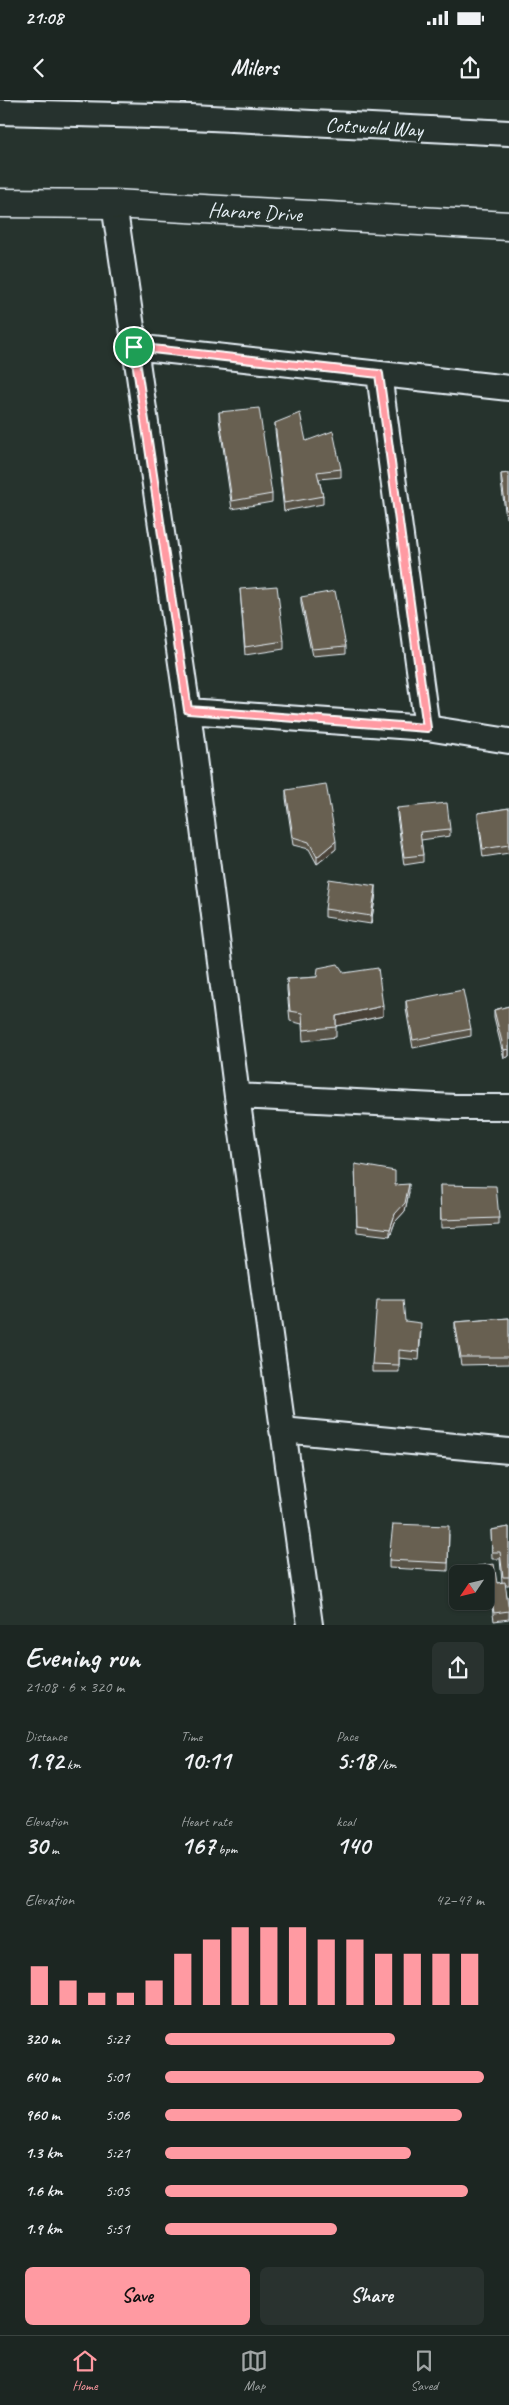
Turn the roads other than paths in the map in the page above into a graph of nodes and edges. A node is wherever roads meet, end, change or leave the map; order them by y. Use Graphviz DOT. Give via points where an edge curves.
graph roads {
  1 [pos="191,109"];
  2 [pos="0,112"];
  3 [pos="509,134"];
  4 [pos="0,204"];
  5 [pos="114,204"];
  6 [pos="509,226"];
  7 [pos="134,347"];
  8 [pos="379,374"];
  9 [pos="509,388"];
  10 [pos="188,710"];
  11 [pos="427,728"];
  12 [pos="509,741"];
  13 [pos="237,1096"];
  14 [pos="509,1108"];
  15 [pos="282,1430"];
  16 [pos="509,1452"];
  17 [pos="310,1625"];
  1 -- 2 [label="street, Cotswold Way"];
  1 -- 3 [label="street, Cotswold Way"];
  4 -- 5 [label="main road, Harare Drive"];
  5 -- 6 [label="main road, Harare Drive"];
  5 -- 7 [label="street"];
  7 -- 8 [label="street"];
  7 -- 10 [label="street"];
  8 -- 9 [label="street"];
  8 -- 11 [label="street"];
  10 -- 11 [label="street"];
  10 -- 13 [label="street"];
  11 -- 12 [label="street"];
  13 -- 14 [label="street"];
  13 -- 15 [label="street"];
  15 -- 16 [label="street"];
  15 -- 17 [label="street"];
}
